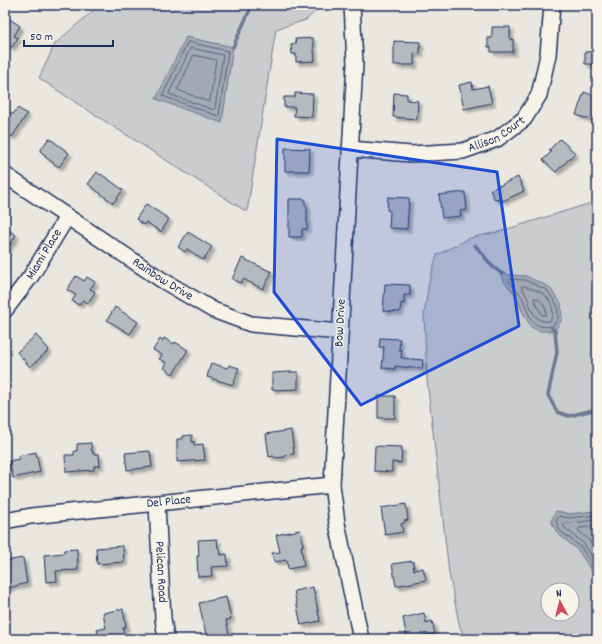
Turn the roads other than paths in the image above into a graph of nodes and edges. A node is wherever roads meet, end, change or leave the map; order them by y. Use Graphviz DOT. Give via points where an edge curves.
graph roads {
  1 [pos="352,5"];
  2 [pos="552,5"];
  3 [pos="350,149"];
  4 [pos="5,175"];
  5 [pos="66,217"];
  6 [pos="5,310"];
  7 [pos="340,332"];
  8 [pos="332,485"];
  9 [pos="157,504"];
  10 [pos="5,521"];
  11 [pos="166,639"];
  12 [pos="361,639"];
  1 -- 3 [label="street, Bow Drive" via="355,63"];
  2 -- 3 [label="street, Allison Court" via="548,55 539,95 524,119 497,139 463,151 411,154"];
  3 -- 7 [label="street, Bow Drive"];
  4 -- 5 [label="street, Rainbow Drive"];
  5 -- 6 [label="street, Miami Place" via="31,276"];
  5 -- 7 [label="street, Rainbow Drive" via="213,310 251,324"];
  7 -- 8 [label="street, Bow Drive"];
  8 -- 9 [label="street, Del Place"];
  8 -- 12 [label="street, Bow Drive" via="337,523"];
  9 -- 10 [label="street, Del Place" via="31,516"];
  9 -- 11 [label="street, Pelican Road"];
}
